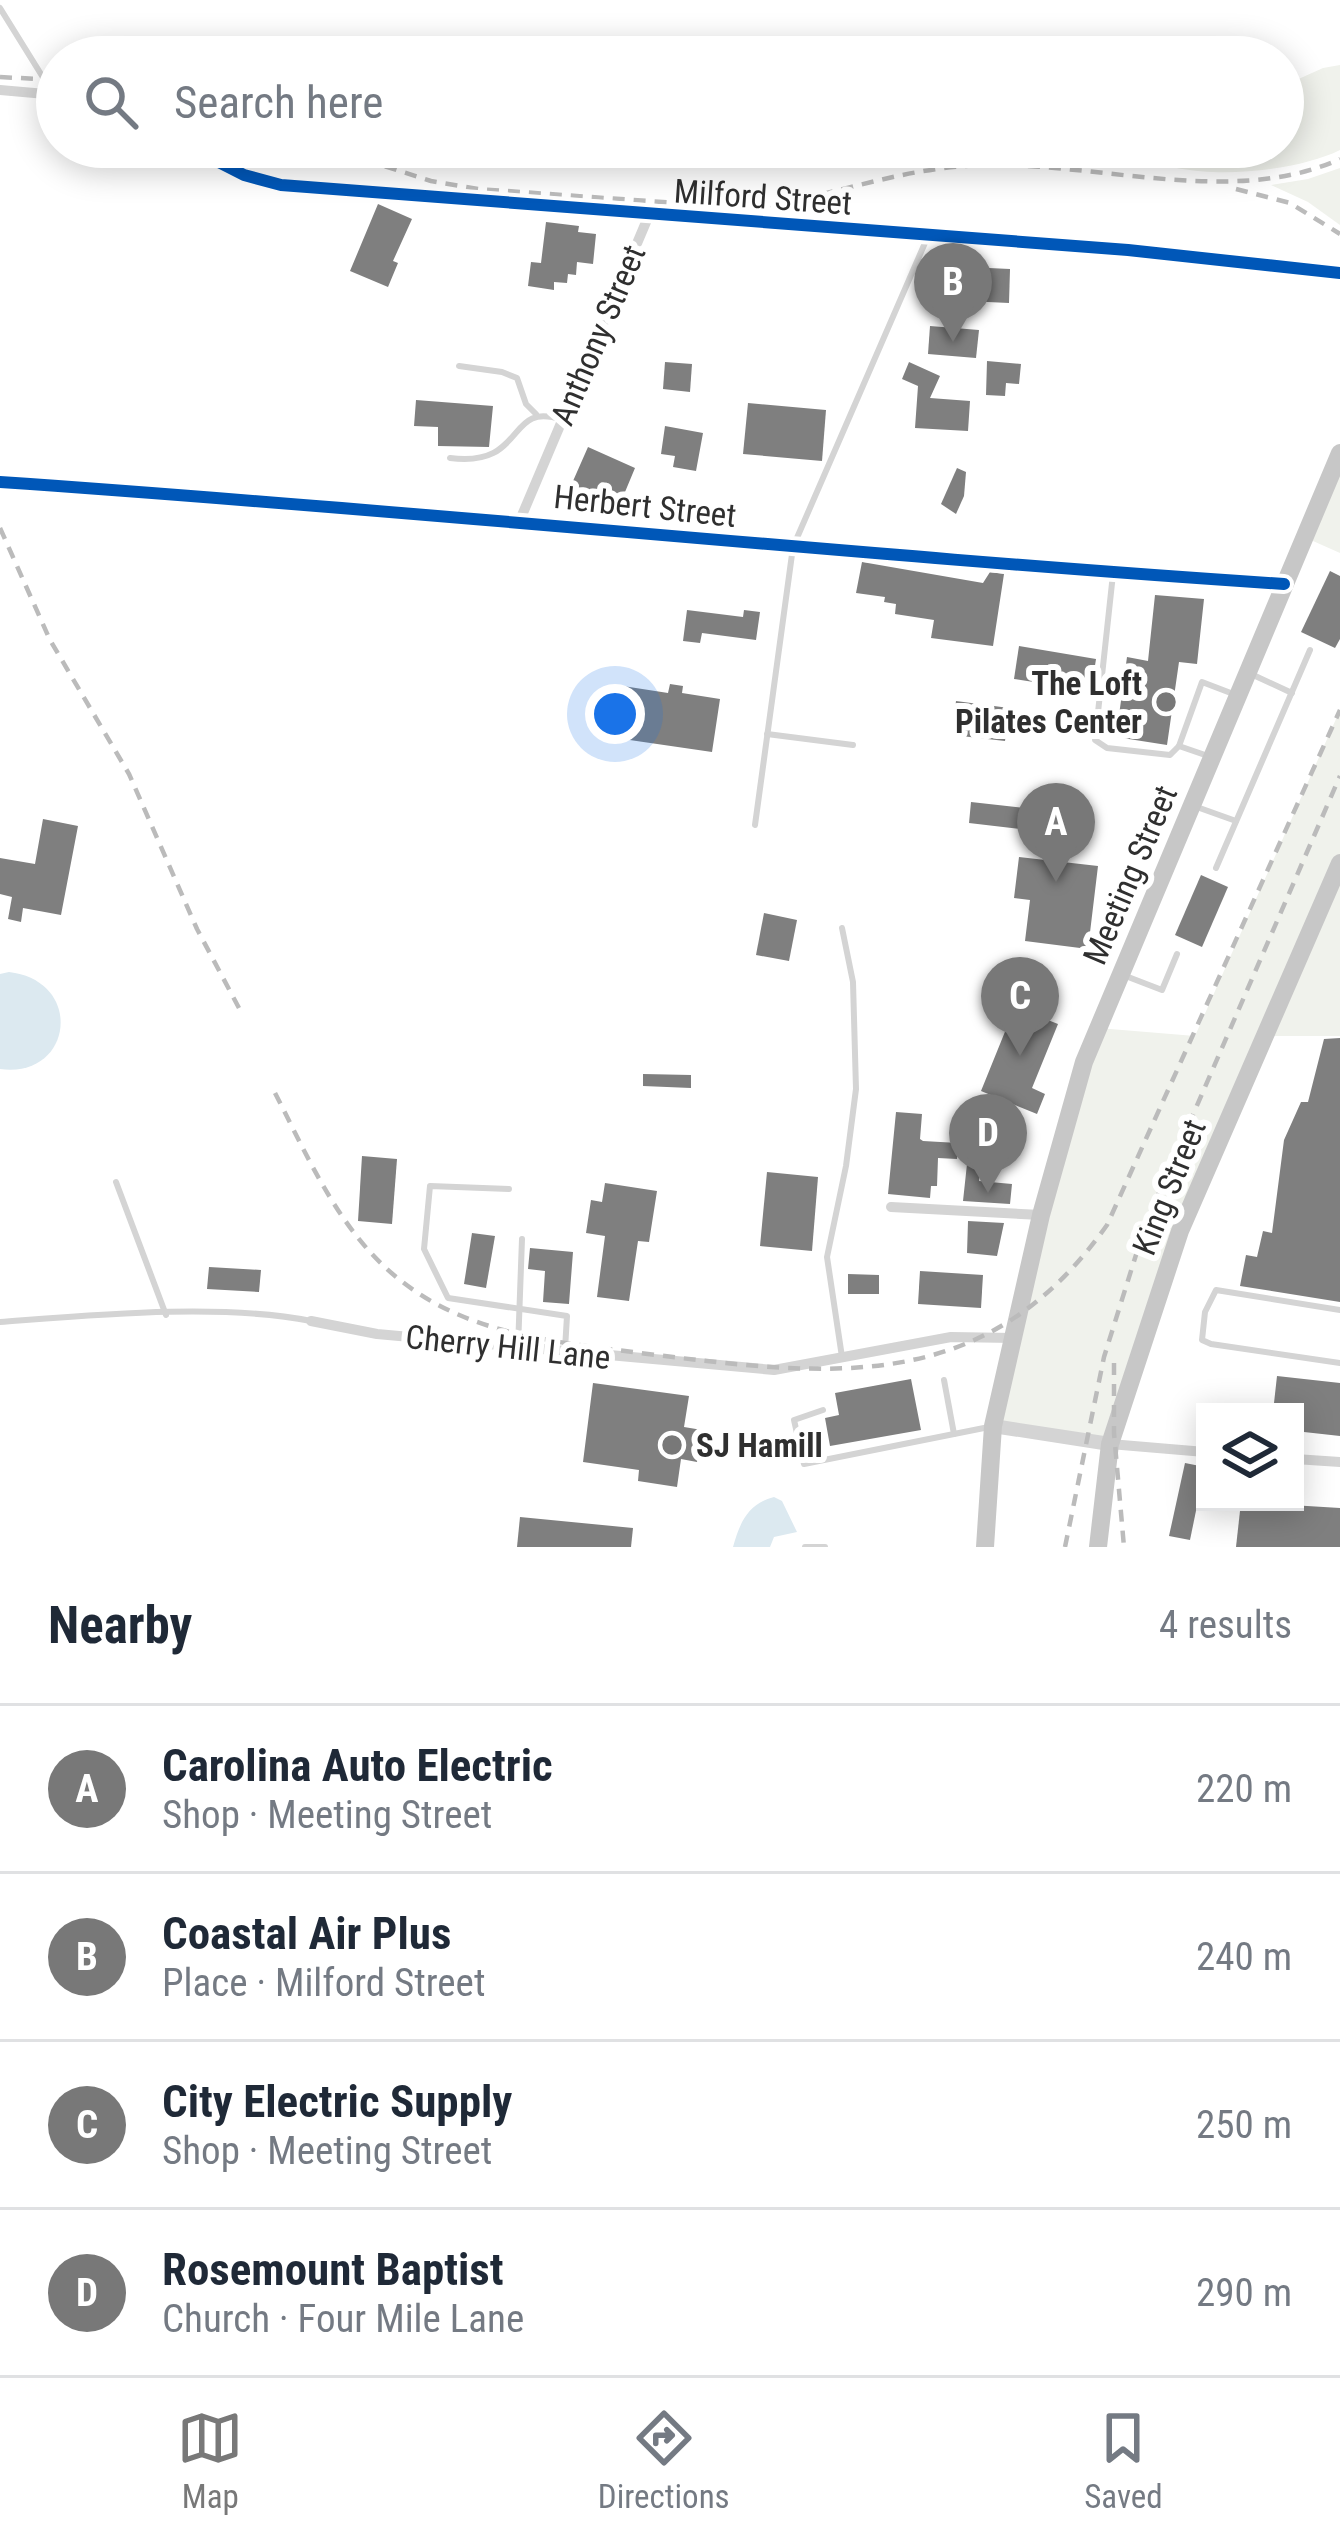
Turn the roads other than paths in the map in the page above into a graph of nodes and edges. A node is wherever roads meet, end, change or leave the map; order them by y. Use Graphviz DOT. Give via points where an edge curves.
graph roads {
  1 [pos="0,8"];
  2 [pos="36,66"];
  3 [pos="0,90"];
  4 [pos="36,93"];
  5 [pos="230,168"];
  6 [pos="649,215"];
  7 [pos="928,236"];
  8 [pos="1340,273"];
  9 [pos="459,366"];
  10 [pos="536,414"];
  11 [pos="562,420"];
  12 [pos="1340,453"];
  13 [pos="450,458"];
  14 [pos="0,482"];
  15 [pos="520,520"];
  16 [pos="793,547"];
  17 [pos="1113,572"];
  18 [pos="1284,584"];
  19 [pos="1310,650"];
  20 [pos="1247,672"];
  21 [pos="1292,693"];
  22 [pos="1238,696"];
  23 [pos="767,734"];
  24 [pos="853,745"];
  25 [pos="1179,746"];
  26 [pos="1212,757"];
  27 [pos="1192,805"];
  28 [pos="1236,821"];
  29 [pos="755,825"];
  30 [pos="1340,863"];
  31 [pos="1216,868"];
  32 [pos="842,928"];
  33 [pos="1177,954"];
  34 [pos="1121,974"];
  35 [pos="116,1182"];
  36 [pos="509,1190"];
  37 [pos="891,1207"];
  38 [pos="1041,1215"];
  39 [pos="523,1239"];
  40 [pos="1340,1310"];
  41 [pos="519,1312"];
  42 [pos="166,1315"];
  43 [pos="311,1321"];
  44 [pos="0,1322"];
  45 [pos="1014,1338"];
  46 [pos="518,1348"];
  47 [pos="564,1352"];
  48 [pos="842,1357"];
  49 [pos="1340,1363"];
  50 [pos="944,1380"];
  51 [pos="823,1410"];
  52 [pos="993,1426"];
  53 [pos="954,1435"];
  54 [pos="1110,1444"];
  55 [pos="1196,1451"];
  56 [pos="1304,1460"];
  57 [pos="1340,1462"];
  58 [pos="806,1547"];
  59 [pos="825,1547"];
  60 [pos="985,1547"];
  61 [pos="1098,1547"];
  1 -- 2 [label="lane"];
  3 -- 4 [label="street"];
  5 -- 6 [label="street, Milford Street" via="281,185"];
  6 -- 7 [label="street, Milford Street"];
  6 -- 11 [label="street, Anthony Street"];
  7 -- 8 [label="street, Milford Street"];
  7 -- 16 [label="lane"];
  9 -- 10 [label="lane" via="517,379"];
  10 -- 11 [label="lane"];
  10 -- 13 [label="lane" via="497,454"];
  11 -- 15 [label="street, Anthony Street"];
  12 -- 18 [label="main road, Meeting Street"];
  14 -- 15 [label="street, Herbert Street"];
  15 -- 16 [label="street, Herbert Street"];
  16 -- 17 [label="street, Herbert Street"];
  16 -- 23 [label="lane"];
  17 -- 18 [label="street, Herbert Street"];
  17 -- 25 [label="lane" via="1095,740 1170,755"];
  18 -- 20 [label="main road, Meeting Street"];
  19 -- 21 [label="lane"];
  20 -- 21 [label="lane"];
  20 -- 22 [label="main road, Meeting Street"];
  21 -- 28 [label="lane"];
  22 -- 25 [label="lane" via="1202,682"];
  22 -- 26 [label="main road, Meeting Street"];
  23 -- 24 [label="lane"];
  23 -- 29 [label="lane"];
  25 -- 26 [label="lane"];
  26 -- 27 [label="main road, Meeting Street"];
  27 -- 28 [label="lane"];
  27 -- 34 [label="main road, Meeting Street"];
  28 -- 31 [label="lane"];
  30 -- 54 [label="main road, King Street" via="1180,1231"];
  32 -- 48 [label="lane" via="853,982 856,1089 827,1257"];
  33 -- 34 [label="lane" via="1162,990"];
  34 -- 38 [label="main road, Meeting Street" via="1084,1062"];
  35 -- 42 [label="lane"];
  36 -- 41 [label="lane" via="430,1186 424,1249 448,1298"];
  37 -- 38 [label="street"];
  38 -- 45 [label="main road, Meeting Street"];
  39 -- 41 [label="lane"];
  40 -- 49 [label="lane" via="1216,1290 1202,1340"];
  41 -- 46 [label="lane"];
  41 -- 47 [label="lane" via="567,1316"];
  42 -- 43 [label="lane, Cherry Hill Lane"];
  42 -- 44 [label="lane, Cherry Hill Lane"];
  43 -- 46 [label="street, Cherry Hill Lane"];
  45 -- 48 [label="street, Cherry Hill Lane" via="951,1337"];
  45 -- 52 [label="main road, Meeting Street"];
  46 -- 47 [label="street, Cherry Hill Lane"];
  47 -- 48 [label="street, Cherry Hill Lane" via="774,1370"];
  50 -- 53 [label="lane"];
  51 -- 53 [label="lane" via="794,1420 804,1464"];
  52 -- 53 [label="lane"];
  52 -- 54 [label="street"];
  52 -- 60 [label="main road, Meeting Street"];
  54 -- 55 [label="street"];
  54 -- 61 [label="main road, King Street"];
  56 -- 57 [label="street"];
  58 -- 59 [label="lane"];
}
